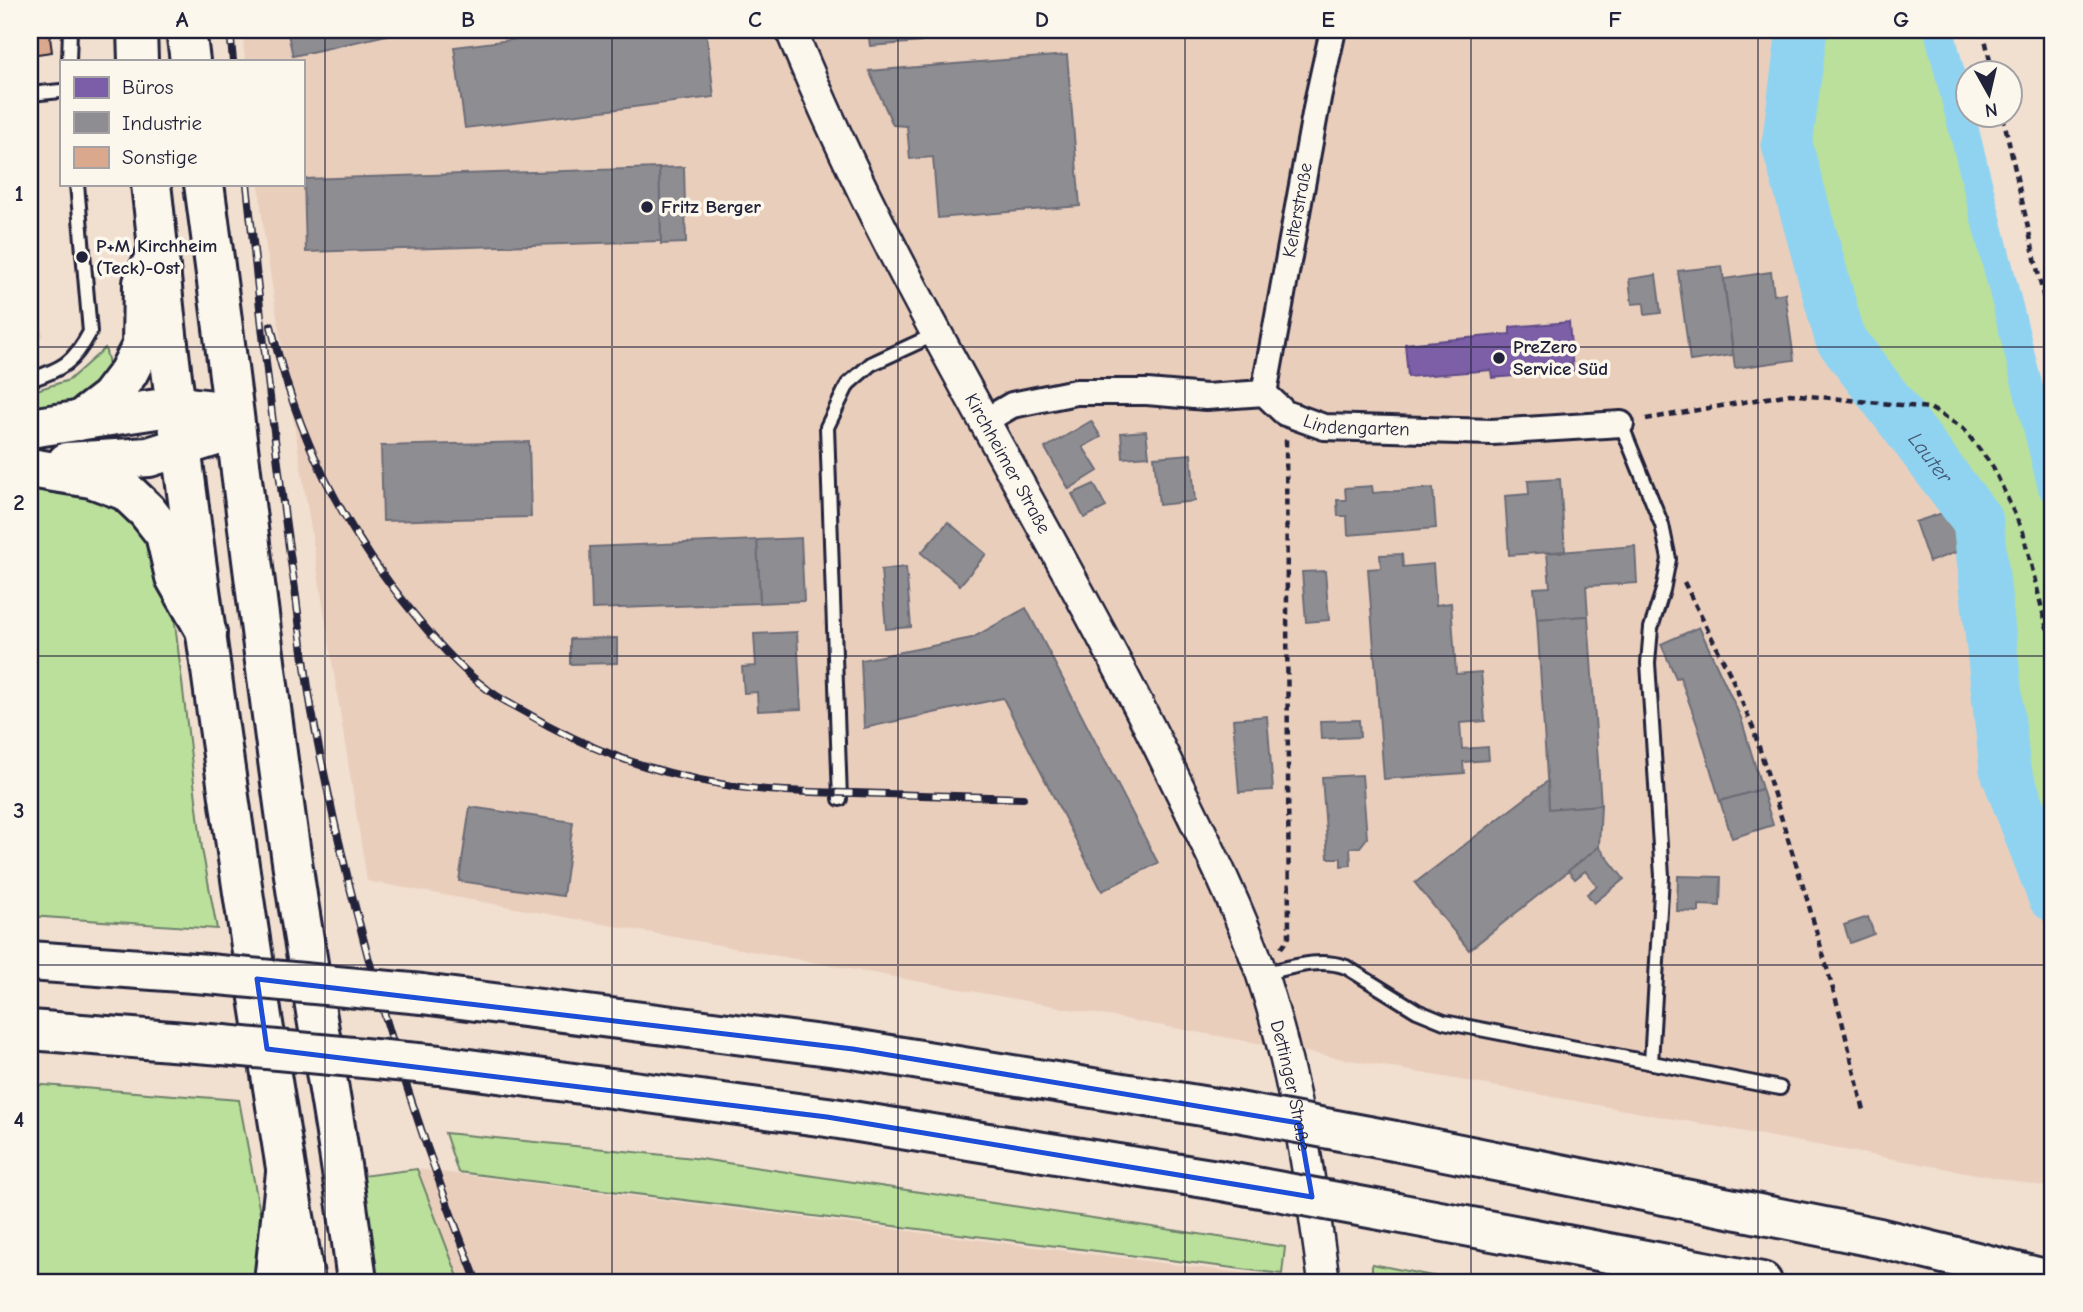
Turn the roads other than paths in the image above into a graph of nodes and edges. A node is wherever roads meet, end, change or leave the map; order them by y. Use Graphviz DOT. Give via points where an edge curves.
graph roads {
  1 [pos="70,30"];
  2 [pos="137,30"];
  3 [pos="186,30"];
  4 [pos="791,30"];
  5 [pos="1333,30"];
  6 [pos="69,60"];
  7 [pos="138,60"];
  8 [pos="190,60"];
  9 [pos="60,92"];
  10 [pos="30,94"];
  11 [pos="78,186"];
  12 [pos="151,186"];
  13 [pos="204,186"];
  14 [pos="159,247"];
  15 [pos="936,334"];
  16 [pos="30,380"];
  17 [pos="1264,393"];
  18 [pos="177,406"];
  19 [pos="79,421"];
  20 [pos="234,421"];
  21 [pos="982,422"];
  22 [pos="1621,424"];
  23 [pos="30,428"];
  24 [pos="183,448"];
  25 [pos="30,466"];
  26 [pos="207,633"];
  27 [pos="841,799"];
  28 [pos="1231,895"];
  29 [pos="30,961"];
  30 [pos="1261,974"];
  31 [pos="30,1030"];
  32 [pos="1651,1063"];
  33 [pos="1780,1088"];
  34 [pos="286,1173"];
  35 [pos="2053,1281"];
  36 [pos="274,1282"];
  37 [pos="304,1282"];
  38 [pos="357,1282"];
  39 [pos="1324,1282"];
  40 [pos="1762,1282"];
  1 -- 6 [label="lane"];
  2 -- 7 [label="main road"];
  3 -- 8 [label="main road"];
  4 -- 15 [label="street, Kirchheimer Straße" via="877,219"];
  5 -- 17 [label="street, Kelterstraße"];
  9 -- 10 [label="lane"];
  11 -- 16 [label="lane" via="90,332 79,353 57,370"];
  12 -- 14 [label="main road"];
  13 -- 20 [label="main road"];
  14 -- 18 [label="main road"];
  14 -- 19 [label="main road" via="143,283 142,346 109,398"];
  15 -- 21 [label="street, Kirchheimer Straße"];
  15 -- 27 [label="lane" via="871,364 848,384 827,427"];
  17 -- 21 [label="street" via="1206,397 1076,392 1012,405"];
  17 -- 22 [label="street, Lindengarten" via="1285,413 1324,427 1492,432"];
  18 -- 19 [label="main road"];
  18 -- 20 [label="main road"];
  18 -- 24 [label="main road"];
  19 -- 23 [label="main road"];
  20 -- 24 [label="main road"];
  20 -- 38 [label="main road" via="298,902 345,1180"];
  21 -- 28 [label="street, Kirchheimer Straße" via="1083,599"];
  22 -- 32 [label="lane" via="1662,525 1669,559 1651,628 1648,663 1662,876"];
  24 -- 25 [label="main road" via="149,457"];
  24 -- 26 [label="main road"];
  25 -- 26 [label="main road" via="91,478 126,491 165,534 175,577"];
  26 -- 34 [label="main road"];
  28 -- 30 [label="street, Dettinger Straße"];
  29 -- 35 [label="main road, bridge" via="422,994 853,1049 1395,1142 1879,1238"];
  30 -- 32 [label="lane" via="1334,962 1444,1022"];
  30 -- 39 [label="street, Dettinger Straße" via="1288,1069"];
  31 -- 40 [label="main road, bridge" via="439,1065 827,1117 1217,1180"];
  32 -- 33 [label="lane"];
  34 -- 36 [label="main road"];
  34 -- 37 [label="main road"];
}
